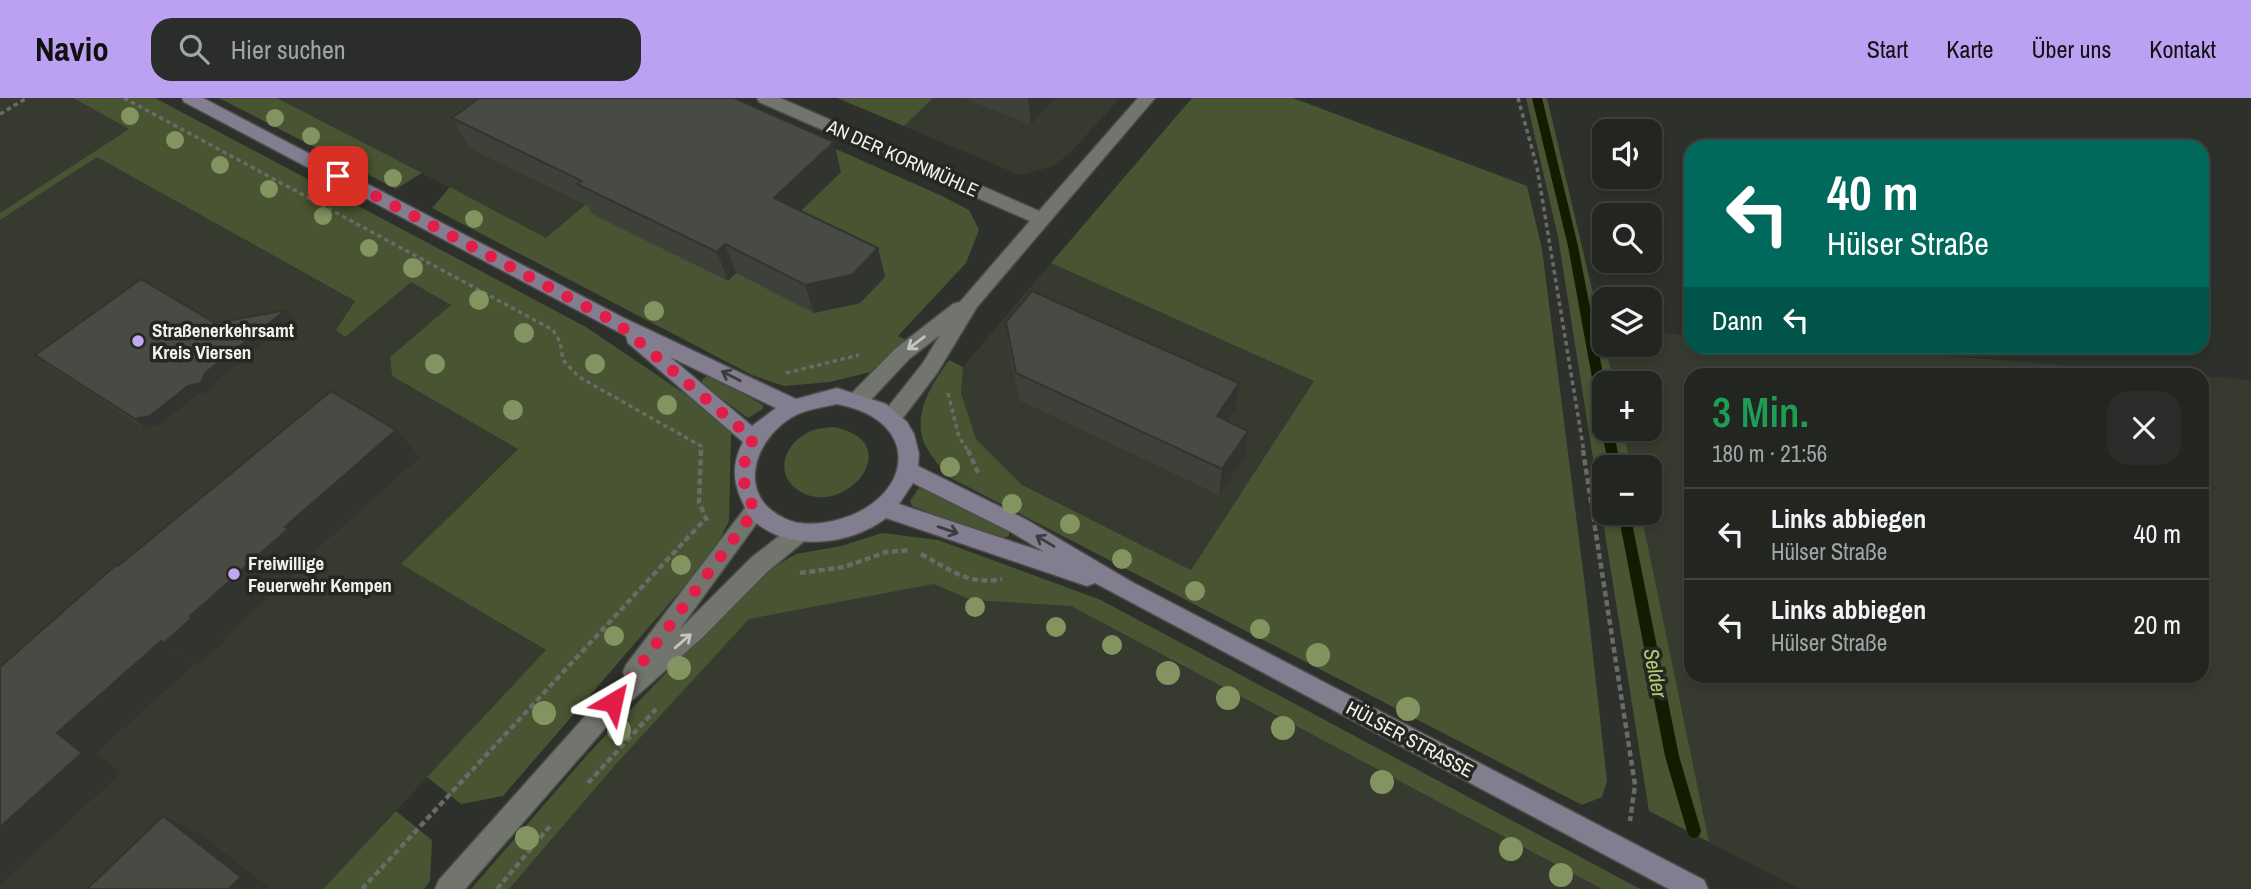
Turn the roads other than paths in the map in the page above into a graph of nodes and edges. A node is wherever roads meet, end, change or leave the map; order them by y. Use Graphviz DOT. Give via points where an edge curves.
graph roads {
  1 [pos="190,98"];
  2 [pos="765,98"];
  3 [pos="1147,98"];
  4 [pos="1041,219"];
  5 [pos="970,302"];
  6 [pos="617,323"];
  7 [pos="859,399"];
  8 [pos="792,406"];
  9 [pos="892,417"];
  10 [pos="753,439"];
  11 [pos="907,470"];
  12 [pos="883,508"];
  13 [pos="755,510"];
  14 [pos="800,532"];
  15 [pos="1124,589"];
  16 [pos="613,702"];
  17 [pos="448,889"];
  18 [pos="1695,889"];
  1 -- 6 [label="main road"];
  2 -- 4 [label="street, AN DER KORNMÜHLE"];
  3 -- 4 [label="street"];
  4 -- 5 [label="street"];
  5 -- 7 [label="street, one-way" via="902,354"];
  5 -- 9 [label="street" via="930,368"];
  8 -- 6 [label="main road, one-way"];
  6 -- 10 [label="main road"];
  7 -- 8 [label="main road" via="837,396"];
  7 -- 9 [label="main road"];
  8 -- 10 [label="main road" via="770,420"];
  9 -- 11 [label="main road" via="904,433 909,451"];
  10 -- 13 [label="main road" via="741,476"];
  11 -- 12 [label="main road" via="899,490"];
  15 -- 11 [label="main road, HÜLSER STRASSE, one-way" via="1019,526"];
  12 -- 14 [label="main road" via="844,529"];
  12 -- 15 [label="main road, HÜLSER STRASSE, one-way"];
  13 -- 14 [label="main road" via="774,525"];
  13 -- 16 [label="street"];
  16 -- 14 [label="street, one-way"];
  15 -- 18 [label="main road, HÜLSER STRASSE"];
  16 -- 17 [label="street"];
}
